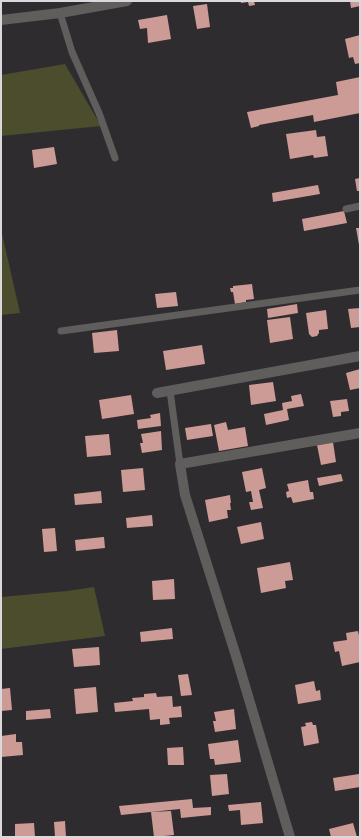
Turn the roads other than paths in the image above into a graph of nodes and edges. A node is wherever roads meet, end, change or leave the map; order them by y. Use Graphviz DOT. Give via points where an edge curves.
graph roads {
  1 [pos="127,1"];
  2 [pos="60,13"];
  3 [pos="1,20"];
  4 [pos="115,158"];
  5 [pos="360,206"];
  6 [pos="346,209"];
  7 [pos="360,290"];
  8 [pos="61,331"];
  9 [pos="360,356"];
  10 [pos="170,391"];
  11 [pos="157,393"];
  12 [pos="360,433"];
  13 [pos="180,464"];
  14 [pos="290,837"];
  1 -- 2 [label="street"];
  2 -- 3 [label="street"];
  2 -- 4 [label="lane" via="72,52 99,113"];
  5 -- 6 [label="lane"];
  7 -- 8 [label="lane"];
  9 -- 10 [label="street"];
  10 -- 11 [label="street"];
  10 -- 13 [label="lane"];
  12 -- 13 [label="street"];
  13 -- 14 [label="street" via="185,495"];
}
